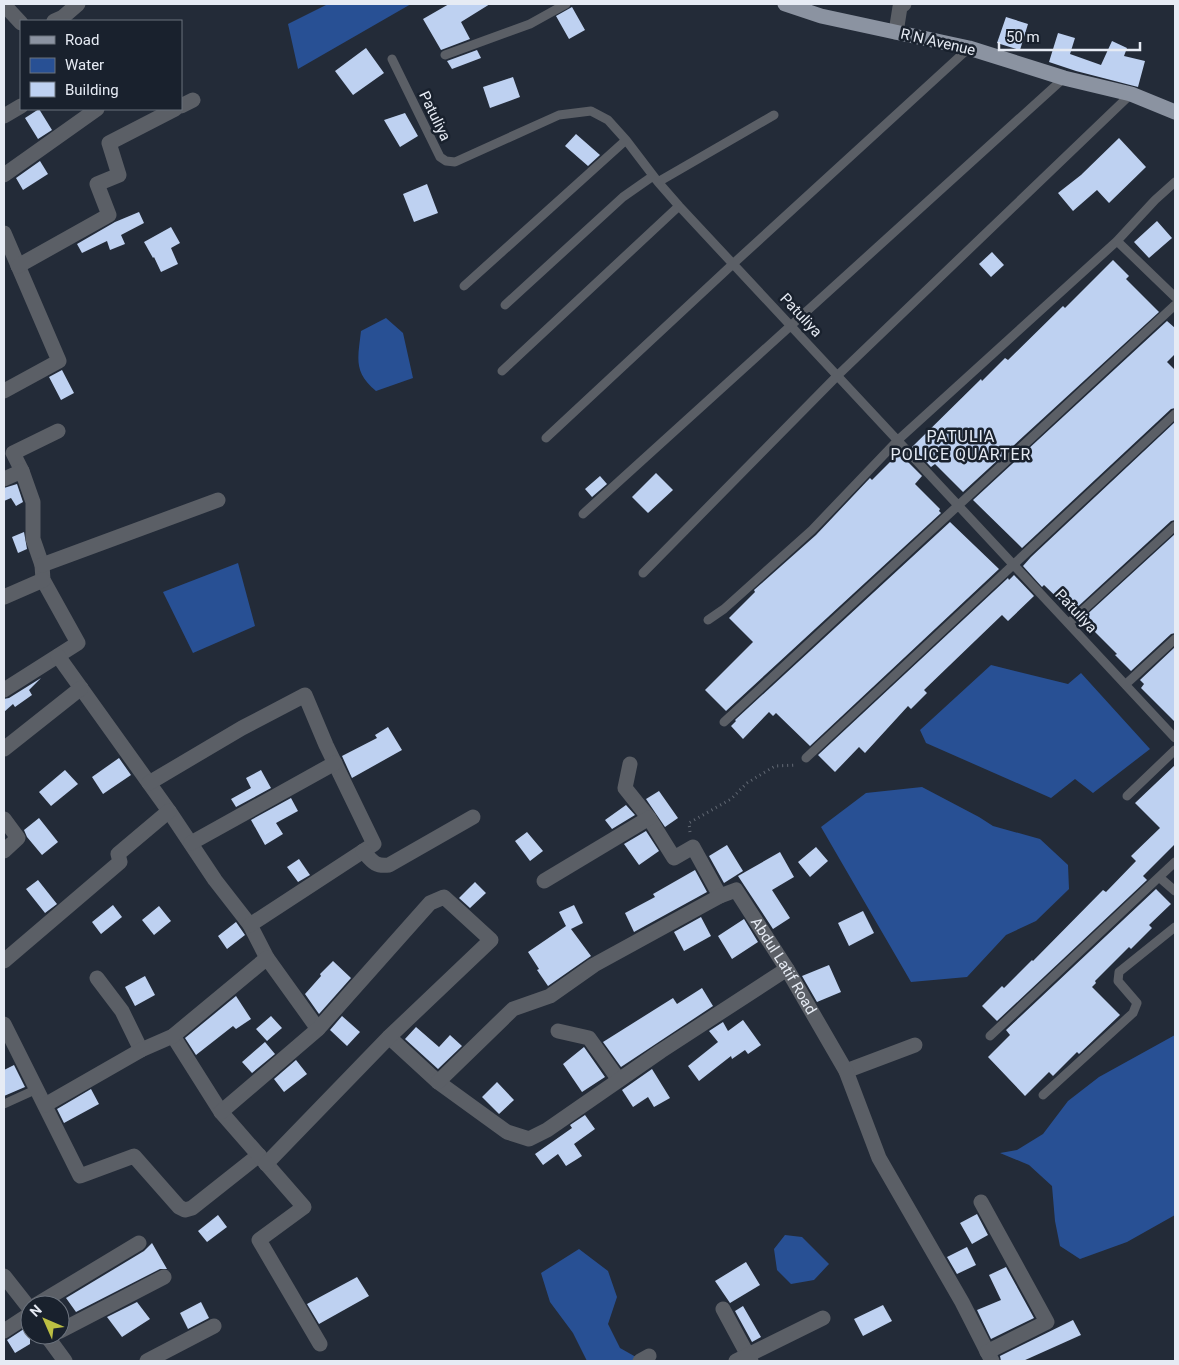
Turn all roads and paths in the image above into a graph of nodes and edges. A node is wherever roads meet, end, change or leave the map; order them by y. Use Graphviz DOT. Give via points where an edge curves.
graph roads {
  1 [pos="5,4"];
  2 [pos="78,4"];
  3 [pos="566,4"];
  4 [pos="785,4"];
  5 [pos="904,4"];
  6 [pos="56,20"];
  7 [pos="20,22"];
  8 [pos="896,32"];
  9 [pos="969,48"];
  10 [pos="445,55"];
  11 [pos="392,59"];
  12 [pos="1064,78"];
  13 [pos="1131,94"];
  14 [pos="20,107"];
  15 [pos="96,110"];
  16 [pos="173,110"];
  17 [pos="1175,112"];
  18 [pos="774,115"];
  19 [pos="4,116"];
  20 [pos="626,140"];
  21 [pos="4,175"];
  22 [pos="655,179"];
  23 [pos="1175,182"];
  24 [pos="679,206"];
  25 [pos="4,233"];
  26 [pos="1117,241"];
  27 [pos="734,263"];
  28 [pos="18,266"];
  29 [pos="464,286"];
  30 [pos="1175,297"];
  31 [pos="506,305"];
  32 [pos="1175,305"];
  33 [pos="791,325"];
  34 [pos="502,371"];
  35 [pos="838,376"];
  36 [pos="4,391"];
  37 [pos="1175,414"];
  38 [pos="58,431"];
  39 [pos="546,438"];
  40 [pos="898,440"];
  41 [pos="22,471"];
  42 [pos="4,479"];
  43 [pos="218,500"];
  44 [pos="959,506"];
  45 [pos="583,514"];
  46 [pos="1175,526"];
  47 [pos="1014,565"];
  48 [pos="42,572"];
  49 [pos="644,573"];
  50 [pos="4,597"];
  51 [pos="708,620"];
  52 [pos="1069,623"];
  53 [pos="1175,639"];
  54 [pos="58,656"];
  55 [pos="1126,684"];
  56 [pos="81,688"];
  57 [pos="4,690"];
  58 [pos="724,722"];
  59 [pos="1175,738"];
  60 [pos="4,749"];
  61 [pos="1175,750"];
  62 [pos="806,758"];
  63 [pos="335,763"];
  64 [pos="630,764"];
  65 [pos="149,783"];
  66 [pos="1127,796"];
  67 [pos="170,812"];
  68 [pos="473,817"];
  69 [pos="649,818"];
  70 [pos="4,819"];
  71 [pos="191,843"];
  72 [pos="693,847"];
  73 [pos="4,851"];
  74 [pos="363,851"];
  75 [pos="1175,862"];
  76 [pos="1159,877"];
  77 [pos="544,881"];
  78 [pos="1175,891"];
  79 [pos="720,896"];
  80 [pos="250,925"];
  81 [pos="1175,927"];
  82 [pos="268,958"];
  83 [pos="4,961"];
  84 [pos="787,969"];
  85 [pos="97,978"];
  86 [pos="4,1024"];
  87 [pos="318,1029"];
  88 [pos="558,1031"];
  89 [pos="173,1036"];
  90 [pos="990,1036"];
  91 [pos="389,1038"];
  92 [pos="915,1045"];
  93 [pos="141,1050"];
  94 [pos="846,1071"];
  95 [pos="619,1080"];
  96 [pos="438,1082"];
  97 [pos="38,1088"];
  98 [pos="1043,1095"];
  99 [pos="4,1104"];
  100 [pos="45,1105"];
  101 [pos="221,1112"];
  102 [pos="263,1159"];
  103 [pos="981,1202"];
  104 [pos="139,1243"];
  105 [pos="4,1276"];
  106 [pos="164,1277"];
  107 [pos="53,1295"];
  108 [pos="20,1296"];
  109 [pos="723,1309"];
  110 [pos="824,1318"];
  111 [pos="20,1321"];
  112 [pos="70,1326"];
  113 [pos="214,1326"];
  114 [pos="4,1331"];
  115 [pos="320,1344"];
  116 [pos="57,1345"];
  117 [pos="989,1356"];
  118 [pos="745,1359"];
  119 [pos="65,1361"];
  120 [pos="147,1361"];
  1 -- 7 [label="street"];
  2 -- 6 [label="street"];
  3 -- 10 [label="lane" via="530,24"];
  4 -- 8 [label="main road, R N Avenue" via="821,16"];
  5 -- 8 [label="street" via="900,7"];
  8 -- 9 [label="main road, R N Avenue"];
  9 -- 12 [label="main road, R N Avenue"];
  9 -- 27 [label="lane"];
  11 -- 20 [label="lane, Patuliya" via="440,157 446,162 455,162 559,115 591,111 608,120"];
  12 -- 13 [label="main road, R N Avenue"];
  12 -- 33 [label="lane"];
  13 -- 17 [label="main road, R N Avenue"];
  13 -- 35 [label="lane"];
  14 -- 19 [label="street"];
  15 -- 21 [label="street"];
  16 -- 28 [label="street" via="109,144 119,175 98,184 109,215"];
  18 -- 22 [label="lane"];
  20 -- 22 [label="lane, Patuliya"];
  20 -- 29 [label="lane"];
  22 -- 24 [label="lane, Patuliya"];
  22 -- 31 [label="lane" via="623,197"];
  23 -- 26 [label="lane"];
  24 -- 27 [label="lane, Patuliya"];
  24 -- 34 [label="lane"];
  25 -- 28 [label="street"];
  26 -- 30 [label="lane"];
  26 -- 40 [label="lane"];
  27 -- 33 [label="lane, Patuliya"];
  27 -- 39 [label="lane"];
  28 -- 36 [label="street" via="59,361"];
  32 -- 44 [label="lane"];
  33 -- 35 [label="lane, Patuliya"];
  33 -- 45 [label="lane"];
  35 -- 40 [label="lane, Patuliya"];
  35 -- 49 [label="lane"];
  37 -- 47 [label="lane"];
  38 -- 41 [label="street" via="13,453"];
  40 -- 44 [label="lane, Patuliya"];
  40 -- 51 [label="lane" via="812,530"];
  41 -- 42 [label="street"];
  41 -- 48 [label="street" via="34,502 33,538"];
  43 -- 48 [label="street"];
  44 -- 47 [label="lane, Patuliya"];
  44 -- 58 [label="lane"];
  46 -- 52 [label="lane"];
  47 -- 52 [label="lane, Patuliya"];
  47 -- 62 [label="lane"];
  48 -- 50 [label="street"];
  48 -- 54 [label="street" via="78,643"];
  52 -- 55 [label="lane, Patuliya"];
  53 -- 55 [label="lane"];
  54 -- 56 [label="street"];
  54 -- 57 [label="street"];
  55 -- 59 [label="lane, Patuliya"];
  56 -- 60 [label="street"];
  56 -- 65 [label="street"];
  61 -- 66 [label="lane"];
  62 -- 72 [label="path" via="796,765 775,766 747,783 731,800 689,823"];
  63 -- 65 [label="street" via="305,694"];
  63 -- 71 [label="street"];
  63 -- 74 [label="street" via="374,844"];
  64 -- 69 [label="street" via="625,788"];
  65 -- 67 [label="street"];
  67 -- 71 [label="street"];
  67 -- 83 [label="street" via="118,854 120,862"];
  68 -- 74 [label="street" via="389,865 380,866"];
  69 -- 72 [label="street" via="674,858"];
  69 -- 77 [label="street"];
  70 -- 73 [label="street" via="18,838"];
  71 -- 80 [label="street"];
  72 -- 79 [label="street"];
  74 -- 80 [label="street"];
  75 -- 76 [label="lane"];
  76 -- 78 [label="lane"];
  76 -- 90 [label="lane"];
  79 -- 84 [label="street, Abdul Latif Road" via="736,890"];
  79 -- 96 [label="street" via="594,965 550,996 513,1009"];
  80 -- 82 [label="street"];
  81 -- 98 [label="lane" via="1119,972 1118,981 1137,1002 1133,1013"];
  82 -- 87 [label="street"];
  82 -- 89 [label="street"];
  84 -- 94 [label="street, Abdul Latif Road"];
  84 -- 95 [label="street"];
  85 -- 93 [label="street" via="122,1011"];
  86 -- 97 [label="street"];
  87 -- 91 [label="street" via="430,902 444,897 491,940"];
  87 -- 101 [label="street"];
  88 -- 95 [label="street" via="589,1038"];
  89 -- 93 [label="street"];
  89 -- 101 [label="street"];
  91 -- 96 [label="street"];
  91 -- 102 [label="street"];
  92 -- 94 [label="street"];
  93 -- 100 [label="street"];
  94 -- 117 [label="street, Abdul Latif Road" via="879,1158 962,1302"];
  95 -- 96 [label="street" via="547,1130 528,1139 507,1132"];
  97 -- 99 [label="lane"];
  97 -- 100 [label="street"];
  100 -- 102 [label="street" via="80,1176 134,1156 179,1207 186,1210"];
  101 -- 102 [label="street"];
  102 -- 115 [label="street" via="304,1207 259,1240"];
  103 -- 117 [label="street" via="1047,1322"];
  104 -- 107 [label="street"];
  105 -- 108 [label="street"];
  106 -- 112 [label="street"];
  109 -- 118 [label="street"];
  110 -- 118 [label="street"];
  111 -- 114 [label="street"];
  113 -- 120 [label="street"];
  116 -- 119 [label="street"];
}
